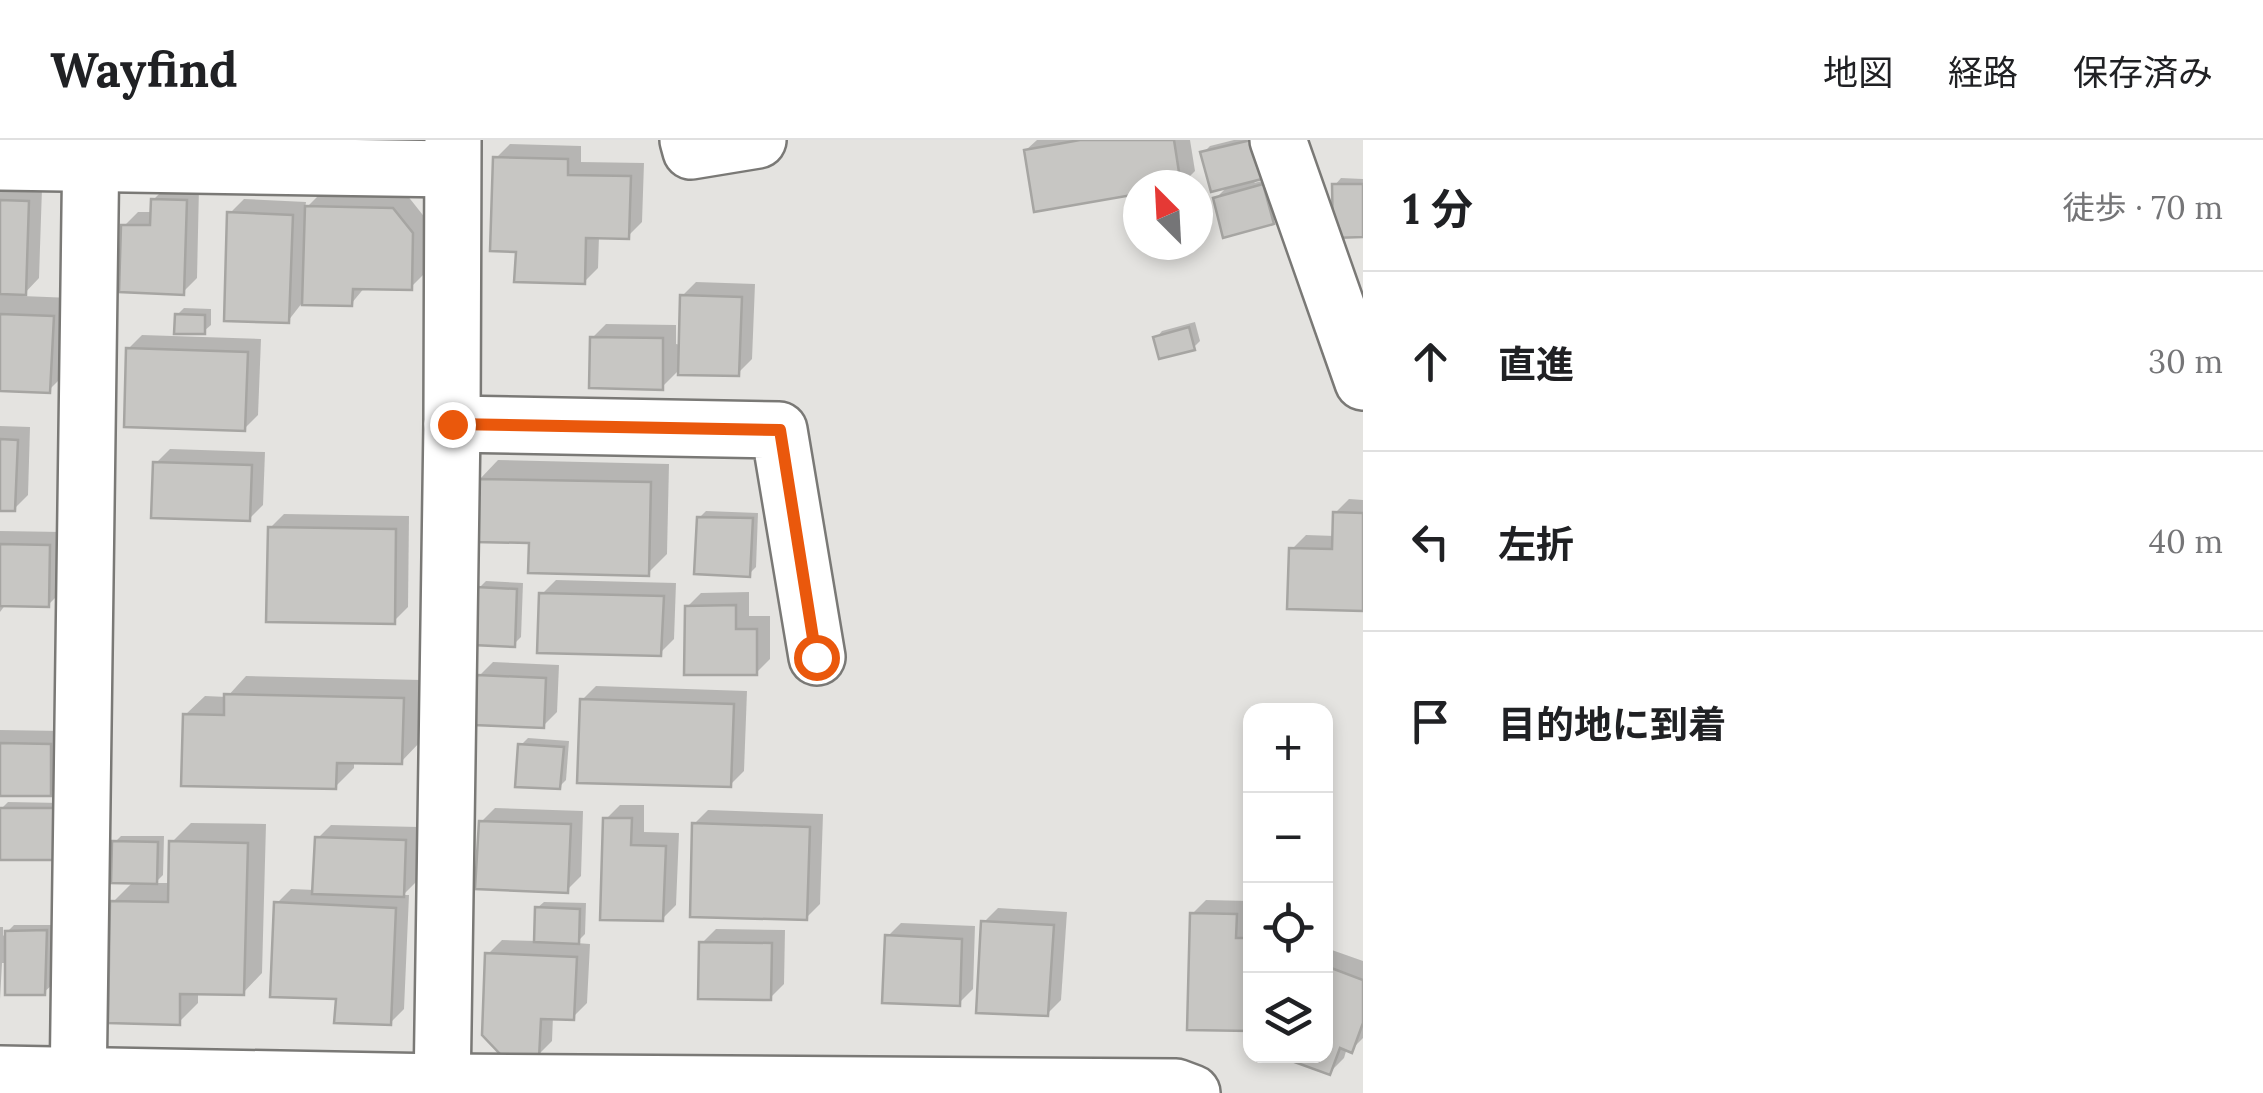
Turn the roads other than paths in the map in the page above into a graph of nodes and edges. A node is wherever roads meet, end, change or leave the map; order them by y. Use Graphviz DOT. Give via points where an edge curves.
graph roads {
  1 [pos="688,140"];
  2 [pos="758,140"];
  3 [pos="1278,140"];
  4 [pos="91,153"];
  5 [pos="452,154"];
  6 [pos="0,162"];
  7 [pos="1363,382"];
  8 [pos="452,424"];
  9 [pos="816,657"];
  10 [pos="0,1074"];
  11 [pos="78,1084"];
  12 [pos="442,1088"];
  13 [pos="824,1088"];
  14 [pos="1192,1093"];
  1 -- 2 [label="street" via="691,151"];
  3 -- 7 [label="street"];
  4 -- 5 [label="street"];
  4 -- 6 [label="street"];
  4 -- 11 [label="street"];
  5 -- 8 [label="street"];
  8 -- 9 [label="street" via="780,430"];
  8 -- 12 [label="street"];
  10 -- 11 [label="street"];
  11 -- 12 [label="street"];
  12 -- 13 [label="street"];
  13 -- 14 [label="street" via="1176,1087"];
}
